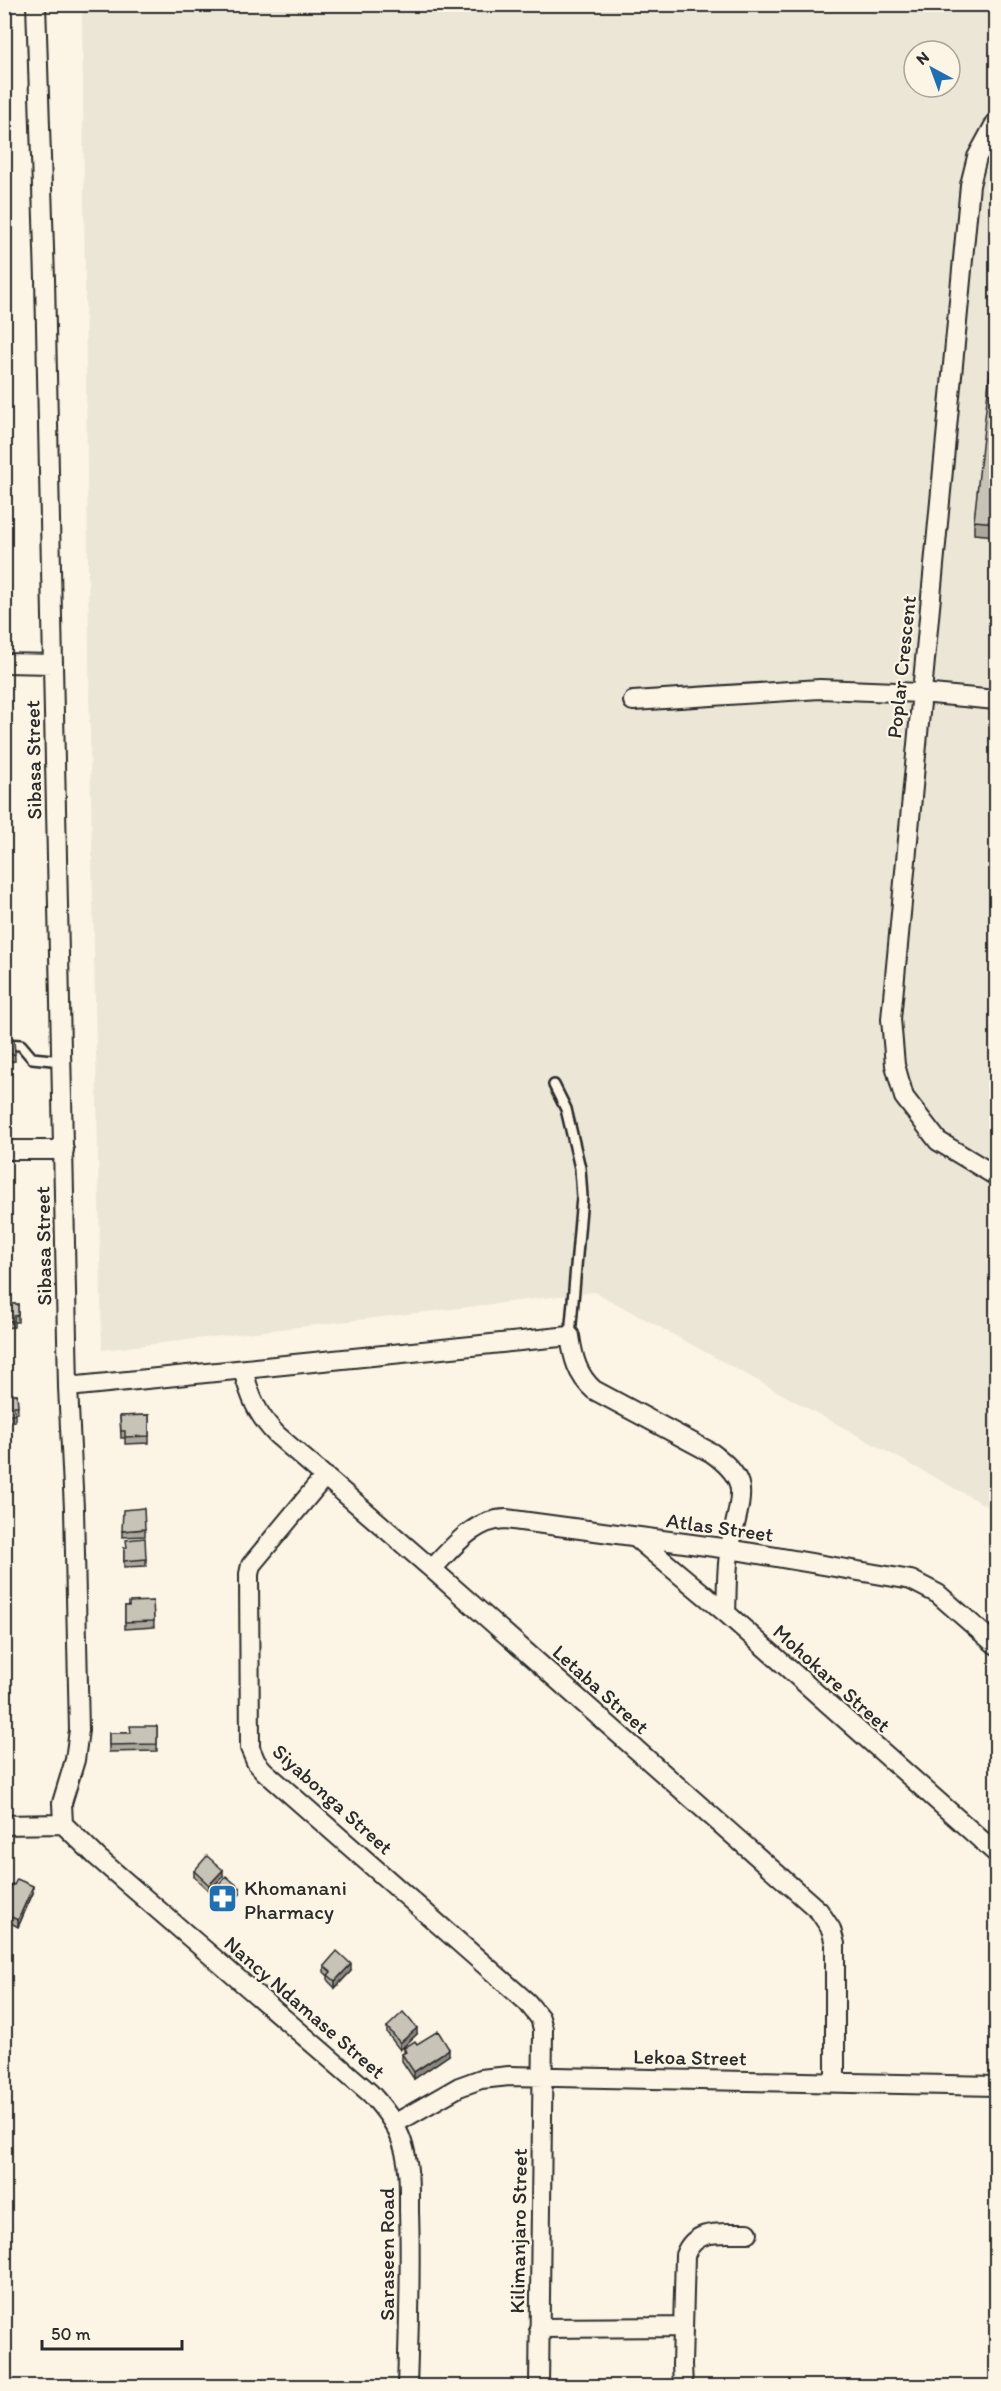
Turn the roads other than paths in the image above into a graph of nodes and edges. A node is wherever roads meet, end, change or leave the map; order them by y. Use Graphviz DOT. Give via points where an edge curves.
graph roads {
  1 [pos="36,4"];
  2 [pos="996,122"];
  3 [pos="4,663"];
  4 [pos="53,664"];
  5 [pos="921,693"];
  6 [pos="996,700"];
  7 [pos="633,701"];
  8 [pos="4,1044"];
  9 [pos="62,1061"];
  10 [pos="554,1085"];
  11 [pos="4,1150"];
  12 [pos="64,1150"];
  13 [pos="996,1176"];
  14 [pos="570,1335"];
  15 [pos="243,1370"];
  16 [pos="68,1387"];
  17 [pos="325,1476"];
  18 [pos="636,1538"];
  19 [pos="729,1550"];
  20 [pos="432,1569"];
  21 [pos="726,1613"];
  22 [pos="996,1645"];
  23 [pos="63,1824"];
  24 [pos="4,1825"];
  25 [pos="996,1853"];
  26 [pos="542,2077"];
  27 [pos="835,2081"];
  28 [pos="996,2086"];
  29 [pos="394,2124"];
  30 [pos="748,2233"];
  31 [pos="682,2327"];
  32 [pos="539,2328"];
  33 [pos="407,2386"];
  34 [pos="539,2386"];
  35 [pos="683,2386"];
  1 -- 4 [label="street, Sibasa Street"];
  2 -- 5 [label="street, Poplar Crescent" via="976,157 970,185"];
  3 -- 4 [label="street"];
  4 -- 9 [label="street, Sibasa Street"];
  5 -- 6 [label="street"];
  5 -- 7 [label="street" via="820,689"];
  5 -- 13 [label="street, Poplar Crescent" via="891,1019 895,1065 904,1097 938,1142"];
  8 -- 9 [label="lane" via="21,1045 37,1060"];
  9 -- 12 [label="street, Sibasa Street"];
  10 -- 14 [label="lane" via="566,1109 580,1168 582,1197"];
  11 -- 12 [label="street"];
  12 -- 16 [label="street, Sibasa Street"];
  14 -- 15 [label="street"];
  14 -- 19 [label="street" via="580,1375 594,1390 712,1453 729,1467 740,1485 740,1496"];
  15 -- 16 [label="street"];
  15 -- 17 [label="street, Letaba Street" via="254,1406 265,1423"];
  16 -- 23 [label="street, Sibasa Street" via="80,1724 75,1760 62,1803"];
  17 -- 20 [label="street, Letaba Street"];
  17 -- 26 [label="street, Siyabonga Street" via="251,1565 252,1756 264,1771 527,2002 542,2024"];
  18 -- 19 [label="street, Atlas Street"];
  18 -- 20 [label="street, Atlas Street" via="498,1519 469,1532"];
  18 -- 21 [label="street, Mohokare Street"];
  19 -- 21 [label="street"];
  19 -- 22 [label="street, Atlas Street" via="920,1583"];
  20 -- 27 [label="street, Letaba Street" via="819,1911 835,1944"];
  21 -- 25 [label="street, Mohokare Street"];
  23 -- 24 [label="street"];
  23 -- 29 [label="street, Nancy Ndamase Street" via="370,2093"];
  26 -- 27 [label="street, Lekoa Street"];
  26 -- 29 [label="street, Lekoa Street" via="481,2079 459,2087"];
  26 -- 32 [label="street, Kilimanjaro Street"];
  27 -- 28 [label="street, Lekoa Street"];
  29 -- 33 [label="street, Saraseen Road" via="408,2165 411,2251"];
  30 -- 31 [label="street" via="701,2236 688,2247"];
  31 -- 32 [label="street"];
  31 -- 35 [label="street"];
  32 -- 34 [label="street, Kilimanjaro Street"];
}
